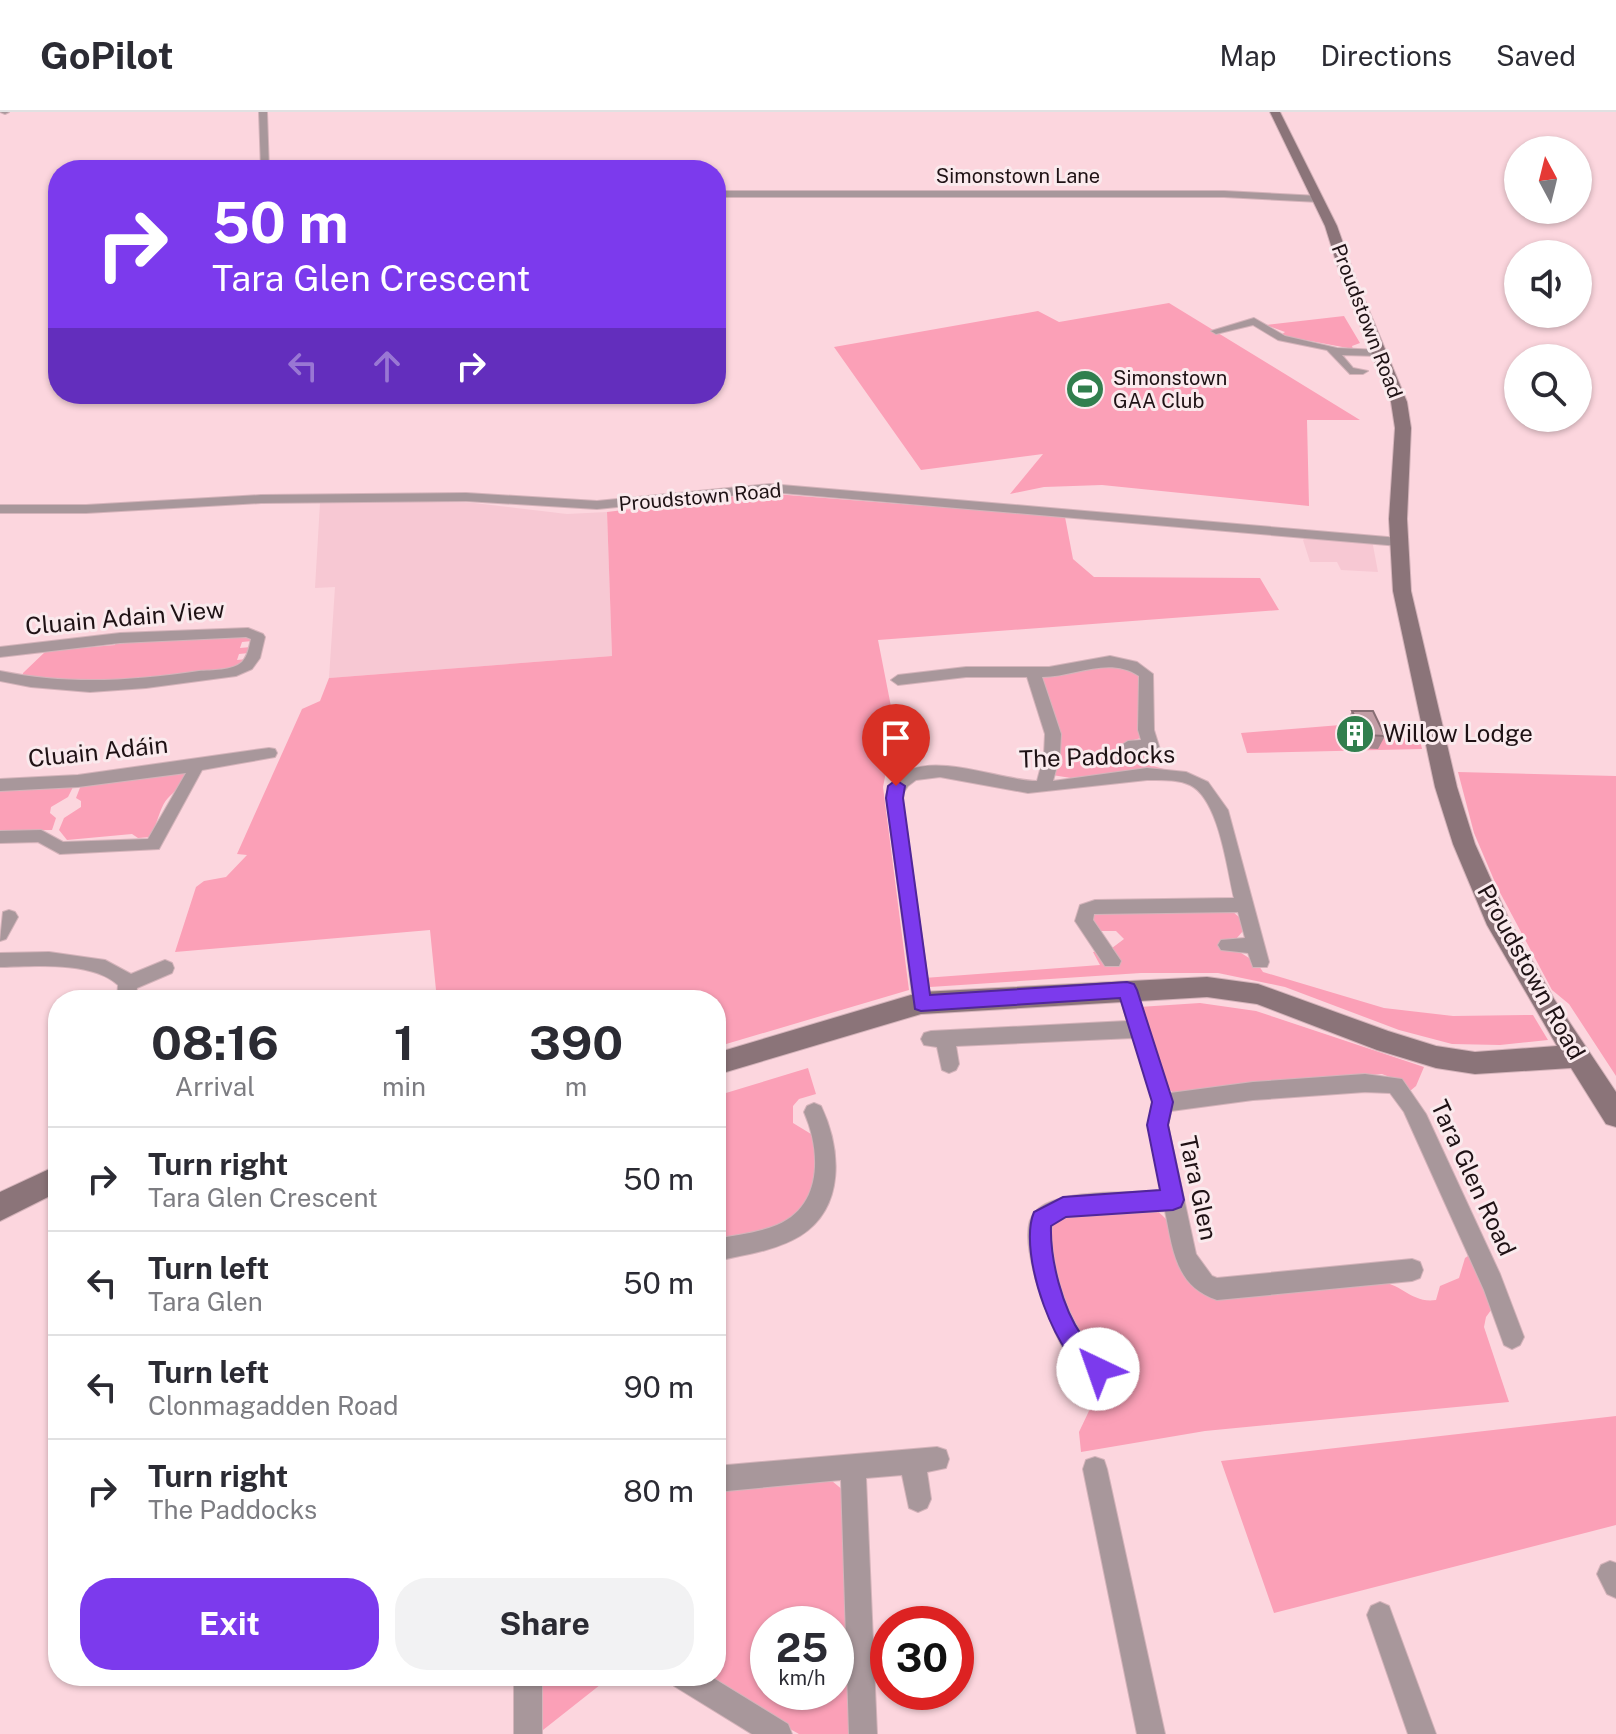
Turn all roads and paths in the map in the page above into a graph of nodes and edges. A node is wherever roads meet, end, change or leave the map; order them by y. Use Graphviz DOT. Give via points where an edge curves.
graph roads {
  1 [pos="263,112"];
  2 [pos="1275,112"];
  3 [pos="265,160"];
  4 [pos="726,194"];
  5 [pos="1319,199"];
  6 [pos="1216,331"];
  7 [pos="1335,351"];
  8 [pos="1379,353"];
  9 [pos="1363,371"];
  10 [pos="0,509"];
  11 [pos="1399,542"];
  12 [pos="37,649"];
  13 [pos="0,652"];
  14 [pos="1033,672"];
  15 [pos="5,677"];
  16 [pos="898,680"];
  17 [pos="1128,746"];
  18 [pos="269,753"];
  19 [pos="193,766"];
  20 [pos="0,785"];
  21 [pos="1045,787"];
  22 [pos="0,837"];
  23 [pos="1245,905"];
  24 [pos="9,917"];
  25 [pos="0,934"];
  26 [pos="1119,937"];
  27 [pos="1100,944"];
  28 [pos="1227,945"];
  29 [pos="0,960"];
  30 [pos="1112,961"];
  31 [pos="165,968"];
  32 [pos="126,990"];
  33 [pos="130,990"];
  34 [pos="1127,990"];
  35 [pos="921,1003"];
  36 [pos="1139,1029"];
  37 [pos="1576,1056"];
  38 [pos="726,1061"];
  39 [pos="949,1064"];
  40 [pos="1163,1102"];
  41 [pos="814,1112"];
  42 [pos="1616,1115"];
  43 [pos="48,1183"];
  44 [pos="1173,1200"];
  45 [pos="0,1207"];
  46 [pos="726,1248"];
  47 [pos="1412,1270"];
  48 [pos="1512,1337"];
  49 [pos="1098,1369"];
  50 [pos="853,1467"];
  51 [pos="1095,1469"];
  52 [pos="726,1478"];
  53 [pos="918,1499"];
  54 [pos="1380,1615"];
  55 [pos="528,1686"];
  56 [pos="700,1686"];
  57 [pos="528,1734"];
  58 [pos="778,1734"];
  59 [pos="863,1734"];
  60 [pos="1151,1734"];
  61 [pos="1422,1734"];
  1 -- 3 [label="street"];
  2 -- 5 [label="main road, Proudstown Road"];
  4 -- 5 [label="street, Simonstown Lane" via="1224,194"];
  5 -- 8 [label="main road, Proudstown Road"];
  6 -- 7 [label="street" via="1254,321 1282,338"];
  7 -- 8 [label="street"];
  7 -- 9 [label="street" via="1350,371"];
  8 -- 11 [label="main road, Proudstown Road" via="1399,402 1403,428"];
  10 -- 11 [label="street, Proudstown Road" via="466,497 597,505 789,488"];
  11 -- 37 [label="main road, Proudstown Road" via="1415,656 1464,844 1499,925"];
  12 -- 13 [label="street, Cluain Adain View"];
  12 -- 15 [label="street" via="30,662"];
  12 -- 15 [label="street, Cluain Adain View" via="137,636 248,632 258,637 250,665 236,671 117,687 61,688"];
  14 -- 16 [label="street, The Paddocks" via="918,672"];
  14 -- 17 [label="street, The Paddocks" via="1110,661 1140,669 1148,681 1145,716 1153,752"];
  14 -- 21 [label="street" via="1052,732"];
  18 -- 19 [label="street"];
  19 -- 20 [label="street, Cluain Adáin"];
  19 -- 22 [label="street, Cluain Adáin" via="194,773 153,845 60,848 41,836"];
  21 -- 23 [label="street, The Paddocks" via="1146,775 1198,782 1220,810"];
  21 -- 35 [label="street, The Paddocks" via="951,771 915,774 896,786"];
  23 -- 27 [label="street" via="1095,907 1083,915"];
  23 -- 28 [label="street, The Paddocks" via="1258,954"];
  24 -- 25 [label="street"];
  26 -- 27 [label="street"];
  27 -- 30 [label="street"];
  29 -- 32 [label="street" via="77,962 116,971"];
  31 -- 33 [label="street"];
  34 -- 35 [label="main road"];
  34 -- 36 [label="street, Tara Glen"];
  34 -- 37 [label="main road" via="1219,987 1258,994 1386,1042 1475,1063"];
  35 -- 38 [label="main road"];
  36 -- 39 [label="street" via="938,1039"];
  36 -- 40 [label="street, Tara Glen"];
  37 -- 42 [label="main road, Proudstown Road"];
  40 -- 44 [label="street, Tara Glen" via="1158,1125"];
  40 -- 48 [label="street, Tara Glen Road" via="1253,1091 1395,1085 1408,1100 1502,1302"];
  41 -- 46 [label="street" via="824,1135 827,1164 814,1207 797,1226"];
  43 -- 45 [label="main road"];
  44 -- 47 [label="street, Tara Glen" via="1186,1259 1205,1285 1217,1289"];
  44 -- 49 [label="street" via="1063,1207 1042,1219 1039,1239 1059,1314 1073,1344"];
  50 -- 52 [label="street"];
  50 -- 53 [label="street" via="925,1460"];
  50 -- 59 [label="street"];
  51 -- 60 [label="street"];
  54 -- 61 [label="street"];
  55 -- 57 [label="street"];
  56 -- 58 [label="street"];
}
